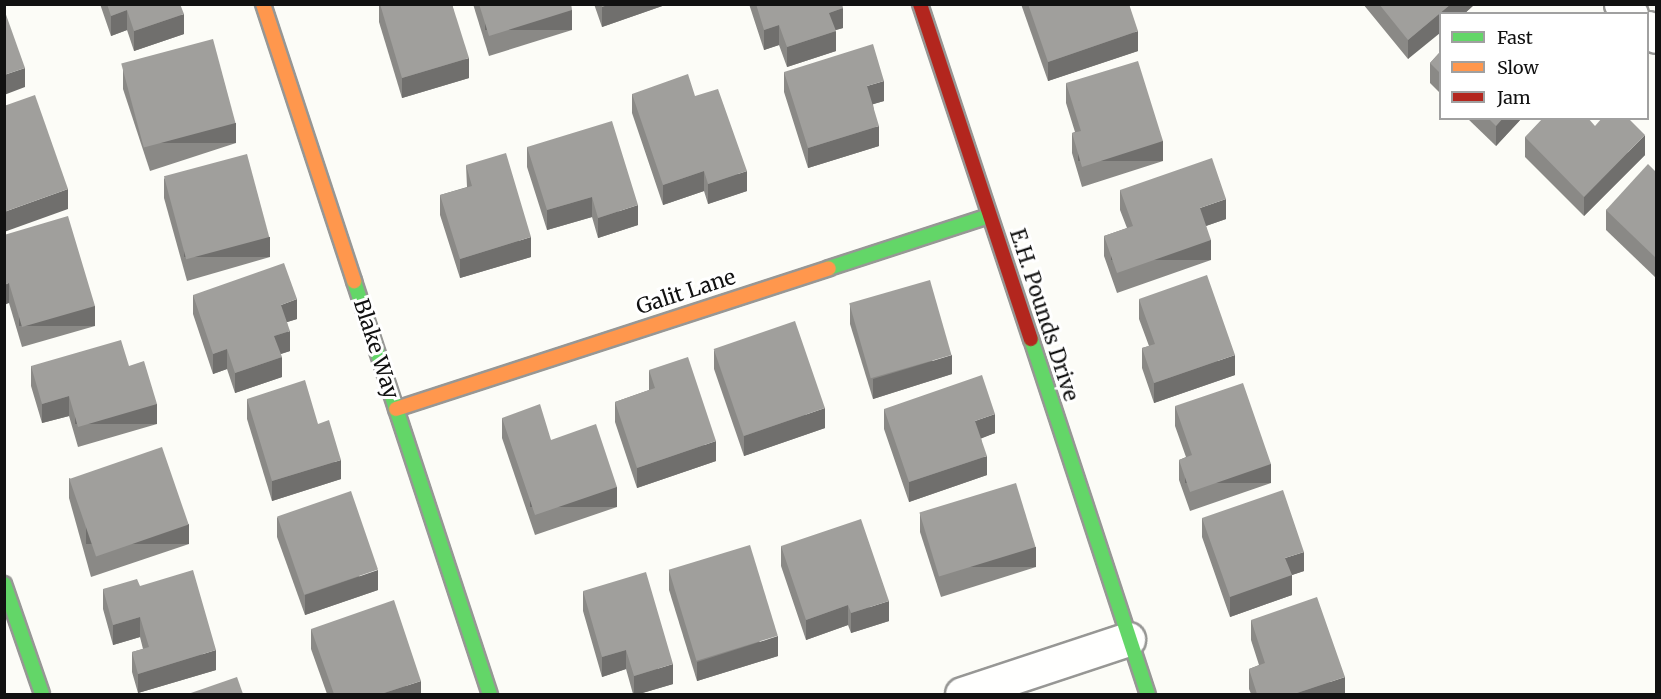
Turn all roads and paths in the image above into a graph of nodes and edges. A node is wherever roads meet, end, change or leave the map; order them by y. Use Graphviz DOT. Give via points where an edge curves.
graph roads {
  1 [pos="263,4"];
  2 [pos="920,4"];
  3 [pos="989,216"];
  4 [pos="396,409"];
  5 [pos="4,584"];
  6 [pos="1128,639"];
  7 [pos="42,694"];
  8 [pos="490,694"];
  9 [pos="962,694"];
  10 [pos="1148,694"];
  1 -- 4 [label="street, Blake Way"];
  2 -- 3 [label="street, E.H. Pounds Drive"];
  3 -- 4 [label="street, Galit Lane"];
  3 -- 6 [label="street, E.H. Pounds Drive"];
  4 -- 8 [label="street, Blake Way"];
  5 -- 7 [label="street"];
  6 -- 9 [label="street"];
  6 -- 10 [label="street, E.H. Pounds Drive"];
}
